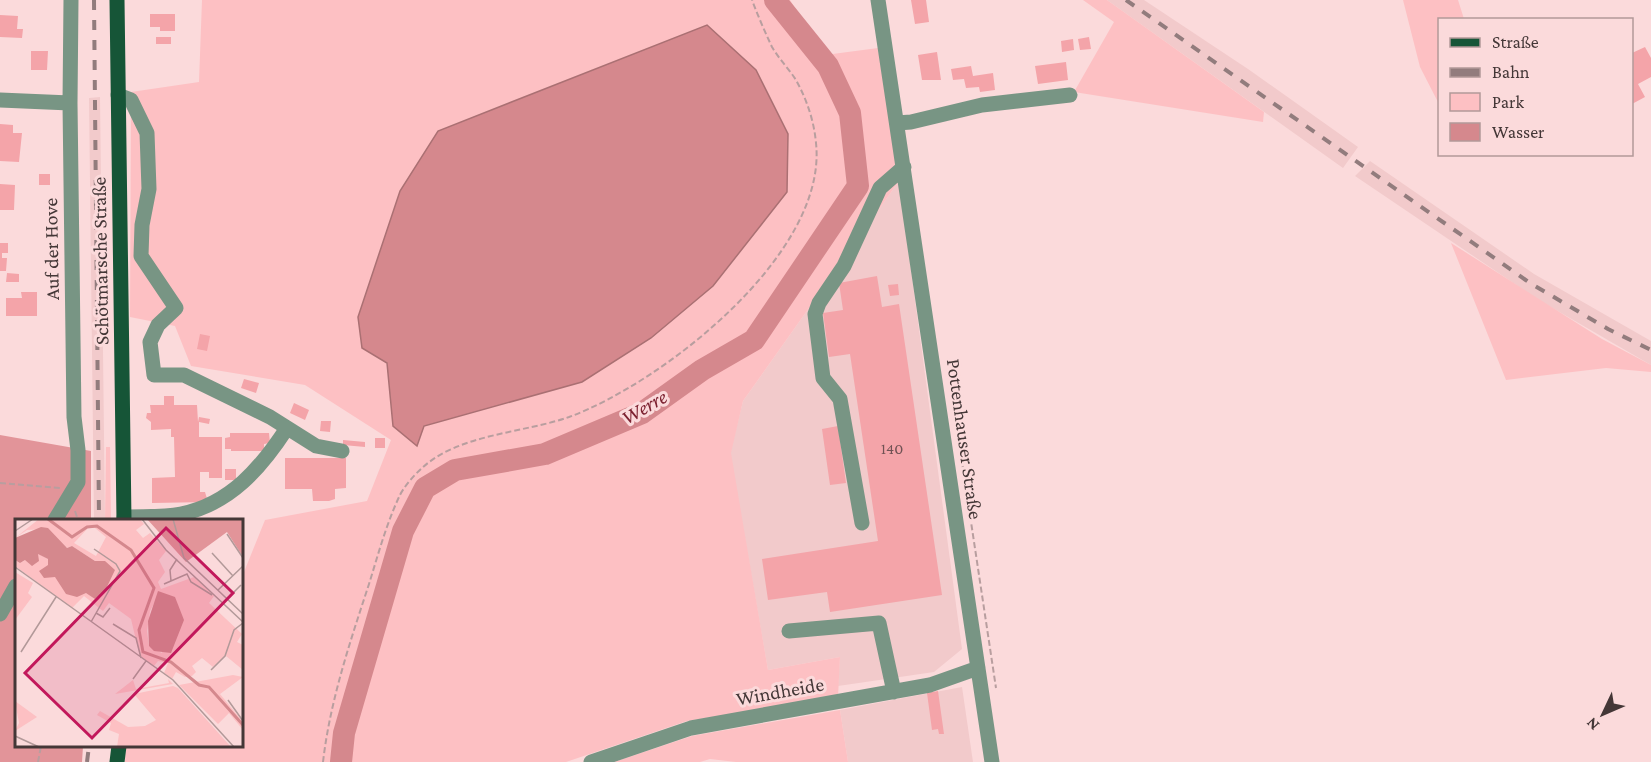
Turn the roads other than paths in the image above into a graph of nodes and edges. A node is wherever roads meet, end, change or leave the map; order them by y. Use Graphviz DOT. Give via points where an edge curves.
graph roads {
  1 [pos="71,0"];
  2 [pos="117,0"];
  3 [pos="878,0"];
  4 [pos="118,95"];
  5 [pos="1070,95"];
  6 [pos="0,100"];
  7 [pos="69,103"];
  8 [pos="897,123"];
  9 [pos="904,167"];
  10 [pos="286,428"];
  11 [pos="342,451"];
  12 [pos="56,519"];
  13 [pos="124,519"];
  14 [pos="862,523"];
  15 [pos="15,588"];
  16 [pos="0,614"];
  17 [pos="789,631"];
  18 [pos="978,668"];
  19 [pos="894,692"];
  20 [pos="119,747"];
  21 [pos="117,762"];
  22 [pos="591,762"];
  23 [pos="992,762"];
  1 -- 7 [label="street, Auf der Hove"];
  2 -- 4 [label="main road, Schötmarsche Straße"];
  3 -- 8 [label="street, Pottenhauser Straße"];
  4 -- 10 [label="street" via="131,99 147,133 149,189 141,256 176,308 158,326 150,342 154,375 184,375"];
  4 -- 13 [label="main road, Schötmarsche Straße"];
  5 -- 8 [label="street" via="982,105"];
  6 -- 7 [label="street"];
  7 -- 12 [label="street, Auf der Hove" via="78,482"];
  8 -- 9 [label="street, Pottenhauser Straße"];
  9 -- 14 [label="street" via="880,188 844,266 815,314 823,378 840,399"];
  9 -- 18 [label="street, Pottenhauser Straße"];
  10 -- 11 [label="street" via="316,446"];
  10 -- 13 [label="street" via="264,462 226,497 179,515"];
  15 -- 16 [label="street"];
  17 -- 19 [label="street" via="879,623"];
  18 -- 19 [label="street, Windheide" via="930,685"];
  18 -- 23 [label="street, Pottenhauser Straße"];
  19 -- 22 [label="street, Windheide" via="691,728"];
  20 -- 21 [label="main road"];
}
